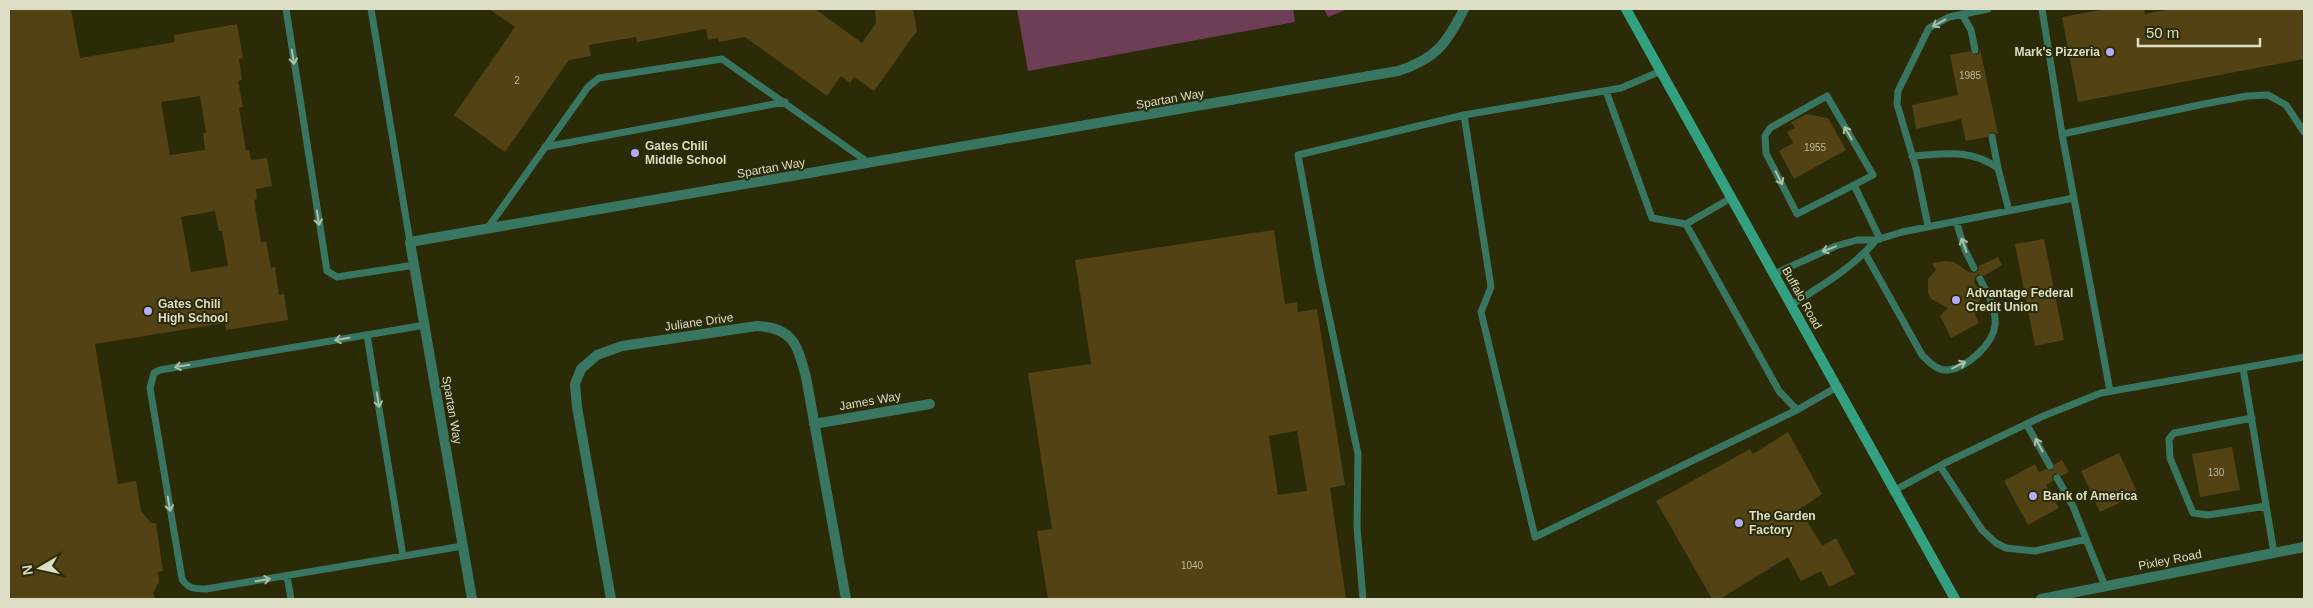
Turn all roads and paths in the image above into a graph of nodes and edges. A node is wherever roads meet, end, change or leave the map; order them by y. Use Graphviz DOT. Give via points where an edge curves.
graph roads {
  1 [pos="286,9"];
  2 [pos="371,9"];
  3 [pos="1464,9"];
  4 [pos="1626,9"];
  5 [pos="1988,9"];
  6 [pos="2042,9"];
  7 [pos="1962,14"];
  8 [pos="1975,50"];
  9 [pos="1661,71"];
  10 [pos="1606,91"];
  11 [pos="785,102"];
  12 [pos="1464,115"];
  13 [pos="2304,132"];
  14 [pos="2062,134"];
  15 [pos="1992,137"];
  16 [pos="545,147"];
  17 [pos="1912,156"];
  18 [pos="870,163"];
  19 [pos="1998,168"];
  20 [pos="1854,185"];
  21 [pos="1731,198"];
  22 [pos="2074,198"];
  23 [pos="2009,211"];
  24 [pos="1956,221"];
  25 [pos="1686,224"];
  26 [pos="1928,226"];
  27 [pos="487,229"];
  28 [pos="1878,239"];
  29 [pos="410,242"];
  30 [pos="1865,253"];
  31 [pos="414,265"];
  32 [pos="1974,268"];
  33 [pos="1774,274"];
  34 [pos="1980,278"];
  35 [pos="1791,305"];
  36 [pos="425,325"];
  37 [pos="367,335"];
  38 [pos="2304,357"];
  39 [pos="2243,368"];
  40 [pos="1837,387"];
  41 [pos="2110,392"];
  42 [pos="930,404"];
  43 [pos="1797,410"];
  44 [pos="2252,418"];
  45 [pos="814,424"];
  46 [pos="2028,425"];
  47 [pos="1940,466"];
  48 [pos="2050,466"];
  49 [pos="2057,478"];
  50 [pos="1894,490"];
  51 [pos="2266,506"];
  52 [pos="2086,539"];
  53 [pos="463,546"];
  54 [pos="2304,547"];
  55 [pos="2274,553"];
  56 [pos="404,556"];
  57 [pos="287,576"];
  58 [pos="2105,586"];
  59 [pos="291,599"];
  60 [pos="472,599"];
  61 [pos="611,599"];
  62 [pos="846,599"];
  63 [pos="1363,599"];
  64 [pos="1955,599"];
  65 [pos="2040,599"];
  1 -- 31 [label="lane, one-way" via="327,271 337,277"];
  2 -- 29 [label="lane"];
  3 -- 18 [label="street, Spartan Way" via="1441,49 1398,71"];
  4 -- 9 [label="main road, Buffalo Road"];
  5 -- 7 [label="lane"];
  6 -- 14 [label="lane"];
  7 -- 8 [label="lane" via="1971,30"];
  7 -- 17 [label="lane, one-way" via="1929,28 1898,91 1897,104"];
  9 -- 10 [label="lane"];
  9 -- 21 [label="main road, Buffalo Road"];
  10 -- 12 [label="lane"];
  10 -- 25 [label="lane" via="1652,218"];
  11 -- 16 [label="lane"];
  11 -- 16 [label="lane" via="722,59 599,78 588,87"];
  11 -- 18 [label="lane"];
  12 -- 43 [label="lane" via="1492,287 1481,312 1535,537"];
  12 -- 63 [label="lane" via="1298,155 1358,454 1357,527"];
  13 -- 14 [label="lane" via="2286,105 2268,95 2204,104"];
  14 -- 22 [label="lane"];
  15 -- 19 [label="lane"];
  16 -- 27 [label="lane"];
  17 -- 19 [label="lane" via="1964,153"];
  17 -- 26 [label="lane"];
  18 -- 27 [label="street, Spartan Way"];
  19 -- 23 [label="lane"];
  20 -- 20 [label="lane, one-way" via="1873,175 1828,96 1770,128 1765,136 1766,153 1797,214"];
  20 -- 28 [label="lane"];
  21 -- 25 [label="lane"];
  21 -- 33 [label="main road, Buffalo Road"];
  22 -- 23 [label="lane"];
  22 -- 41 [label="lane"];
  23 -- 24 [label="lane"];
  24 -- 26 [label="lane"];
  32 -- 24 [label="lane, one-way"];
  25 -- 43 [label="lane" via="1779,391"];
  26 -- 28 [label="lane"];
  27 -- 29 [label="street, Spartan Way"];
  28 -- 30 [label="lane"];
  28 -- 33 [label="lane, one-way" via="1836,246"];
  29 -- 31 [label="street, Spartan Way"];
  30 -- 34 [label="lane, one-way" via="1920,351 1932,366 1947,370 1979,353 1991,341 1996,325 1994,308"];
  30 -- 35 [label="lane"];
  31 -- 36 [label="street, Spartan Way"];
  33 -- 35 [label="main road, Buffalo Road"];
  35 -- 40 [label="main road, Buffalo Road"];
  36 -- 37 [label="lane"];
  36 -- 53 [label="street, Spartan Way"];
  37 -- 56 [label="lane, one-way"];
  37 -- 57 [label="lane, one-way" via="160,370 150,380 182,579 186,586 206,589"];
  38 -- 39 [label="lane"];
  39 -- 41 [label="lane"];
  39 -- 44 [label="lane"];
  40 -- 43 [label="lane"];
  40 -- 50 [label="main road, Buffalo Road"];
  41 -- 46 [label="lane" via="2074,402"];
  42 -- 45 [label="street, James Way"];
  44 -- 51 [label="lane"];
  44 -- 51 [label="lane" via="2174,433 2169,439 2170,458 2194,513 2208,515"];
  45 -- 61 [label="street, Juliane Drive" via="797,346 788,334 773,327 757,326 622,346 597,355 586,364 575,384 577,407"];
  45 -- 62 [label="street, Juliane Drive"];
  46 -- 47 [label="lane"];
  48 -- 46 [label="lane, one-way"];
  47 -- 50 [label="lane"];
  47 -- 52 [label="lane" via="1982,530 2006,548 2035,551"];
  49 -- 52 [label="lane"];
  50 -- 64 [label="main road, Buffalo Road"];
  51 -- 55 [label="lane"];
  52 -- 58 [label="lane"];
  53 -- 56 [label="lane"];
  53 -- 60 [label="street, Spartan Way"];
  54 -- 55 [label="street, Pixley Road"];
  55 -- 58 [label="street, Pixley Road"];
  56 -- 57 [label="lane"];
  57 -- 59 [label="lane"];
  58 -- 65 [label="street, Pixley Road"];
}
